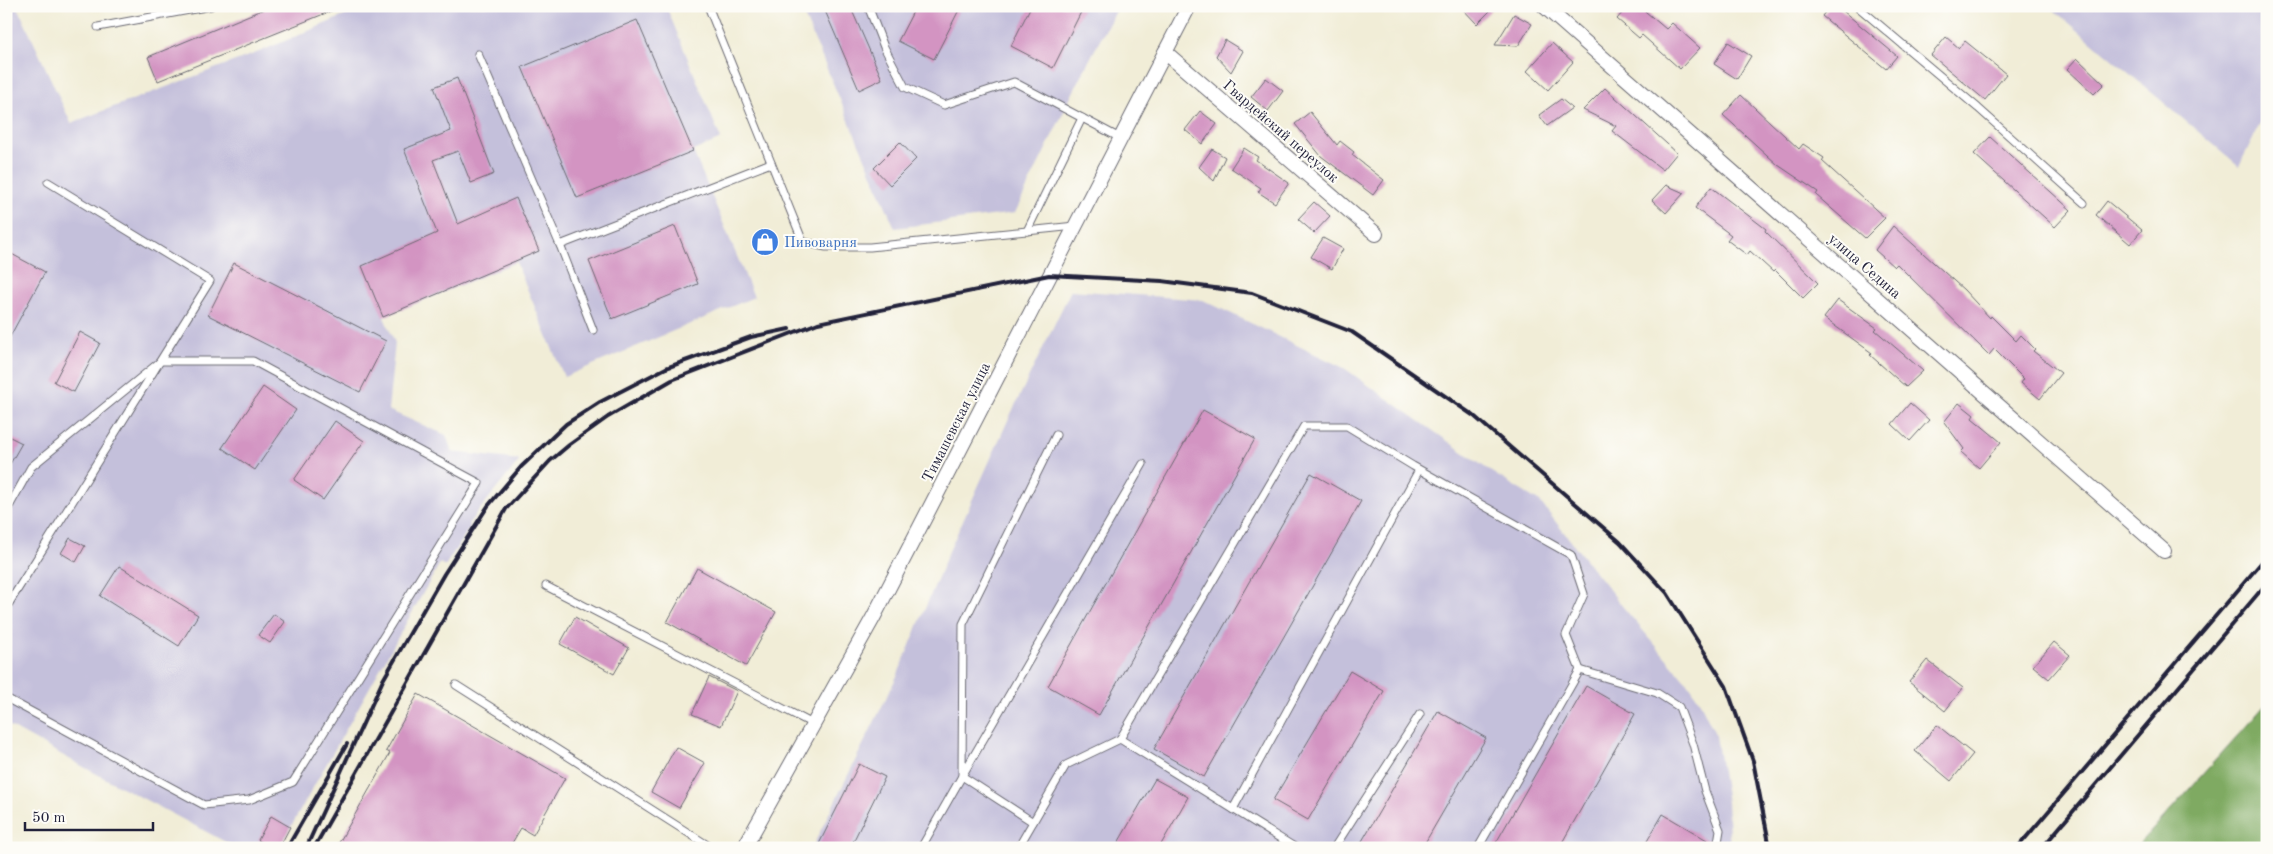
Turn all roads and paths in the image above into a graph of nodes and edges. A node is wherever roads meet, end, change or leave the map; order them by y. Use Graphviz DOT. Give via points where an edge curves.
graph roads {
  1 [pos="211,6"];
  2 [pos="708,6"];
  3 [pos="868,6"];
  4 [pos="1189,6"];
  5 [pos="1544,6"];
  6 [pos="1857,6"];
  7 [pos="98,27"];
  8 [pos="1165,52"];
  9 [pos="478,54"];
  10 [pos="1082,118"];
  11 [pos="1120,138"];
  12 [pos="771,163"];
  13 [pos="48,182"];
  14 [pos="2084,203"];
  15 [pos="1075,226"];
  16 [pos="1027,231"];
  17 [pos="1376,234"];
  18 [pos="560,245"];
  19 [pos="593,330"];
  20 [pos="161,361"];
  21 [pos="1056,435"];
  22 [pos="1142,464"];
  23 [pos="1419,470"];
  24 [pos="6,512"];
  25 [pos="2164,551"];
  26 [pos="546,586"];
  27 [pos="6,608"];
  28 [pos="1580,670"];
  29 [pos="456,685"];
  30 [pos="6,698"];
  31 [pos="1420,714"];
  32 [pos="813,724"];
  33 [pos="1120,739"];
  34 [pos="962,776"];
  35 [pos="1233,809"];
  36 [pos="1033,822"];
  37 [pos="712,848"];
  38 [pos="744,848"];
  39 [pos="921,848"];
  40 [pos="1018,848"];
  41 [pos="1296,848"];
  42 [pos="1334,848"];
  43 [pos="1478,848"];
  44 [pos="1718,848"];
  1 -- 7 [label="lane"];
  2 -- 12 [label="lane"];
  3 -- 10 [label="lane" via="905,87 944,105 1014,82"];
  4 -- 8 [label="street, Тимашевская улица"];
  5 -- 25 [label="street, улица Седина"];
  6 -- 14 [label="lane"];
  8 -- 11 [label="street, Тимашевская улица"];
  8 -- 17 [label="street, Гвардейский переулок"];
  9 -- 18 [label="lane"];
  10 -- 11 [label="lane"];
  10 -- 16 [label="lane"];
  11 -- 15 [label="street, Тимашевская улица"];
  12 -- 16 [label="lane" via="803,242 826,247 870,247"];
  12 -- 18 [label="lane"];
  13 -- 20 [label="lane" via="210,281"];
  15 -- 16 [label="lane"];
  15 -- 32 [label="street, Тимашевская улица" via="873,618"];
  18 -- 19 [label="lane"];
  20 -- 24 [label="lane" via="31,467"];
  20 -- 27 [label="lane"];
  20 -- 30 [label="lane" via="252,361 479,483 293,782 249,800 204,805"];
  21 -- 34 [label="lane" via="963,624"];
  22 -- 34 [label="lane"];
  23 -- 28 [label="lane" via="1571,555 1584,594 1566,635"];
  23 -- 33 [label="lane" via="1346,426 1304,426"];
  23 -- 35 [label="lane"];
  26 -- 32 [label="lane"];
  28 -- 43 [label="lane"];
  28 -- 44 [label="lane" via="1657,693 1679,707 1720,830"];
  29 -- 37 [label="lane"];
  31 -- 42 [label="lane"];
  32 -- 38 [label="street, Тимашевская улица"];
  33 -- 35 [label="lane"];
  33 -- 36 [label="lane" via="1066,765"];
  34 -- 36 [label="lane"];
  34 -- 39 [label="lane"];
  35 -- 41 [label="lane"];
  36 -- 40 [label="lane"];
}
